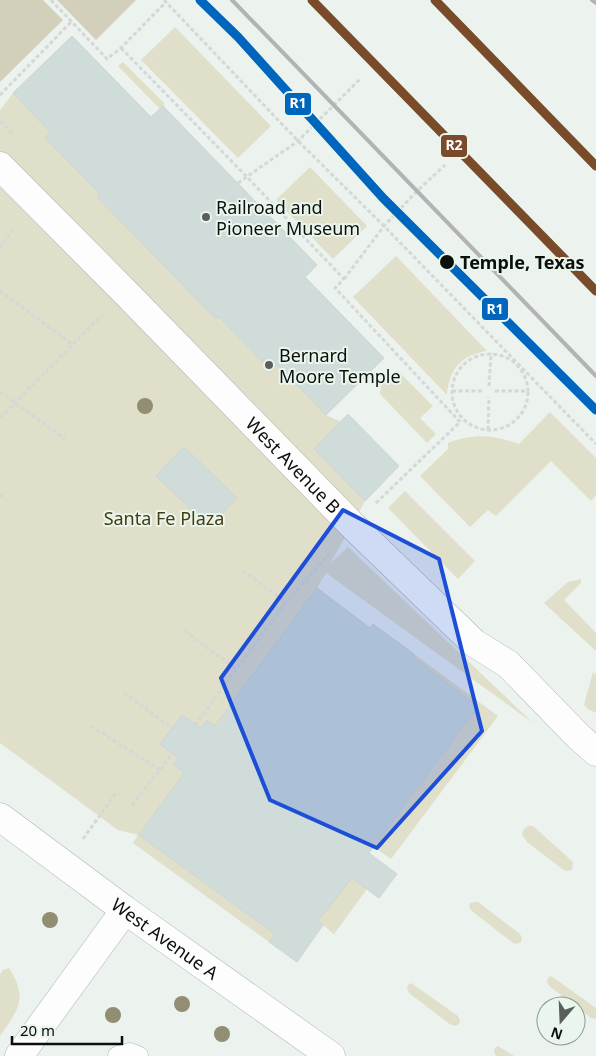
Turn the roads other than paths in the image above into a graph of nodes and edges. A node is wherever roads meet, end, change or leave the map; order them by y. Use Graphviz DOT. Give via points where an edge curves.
graph roads {
  1 [pos="0,166"];
  2 [pos="596,752"];
  3 [pos="0,818"];
  4 [pos="125,910"];
  5 [pos="19,1056"];
  6 [pos="118,1056"];
  7 [pos="138,1056"];
  8 [pos="332,1056"];
  1 -- 2 [label="street, West Avenue B" via="353,526 474,643 508,664"];
  3 -- 4 [label="street, West Avenue A"];
  4 -- 5 [label="street"];
  4 -- 8 [label="street, West Avenue A"];
  6 -- 7 [label="lane"];
}
